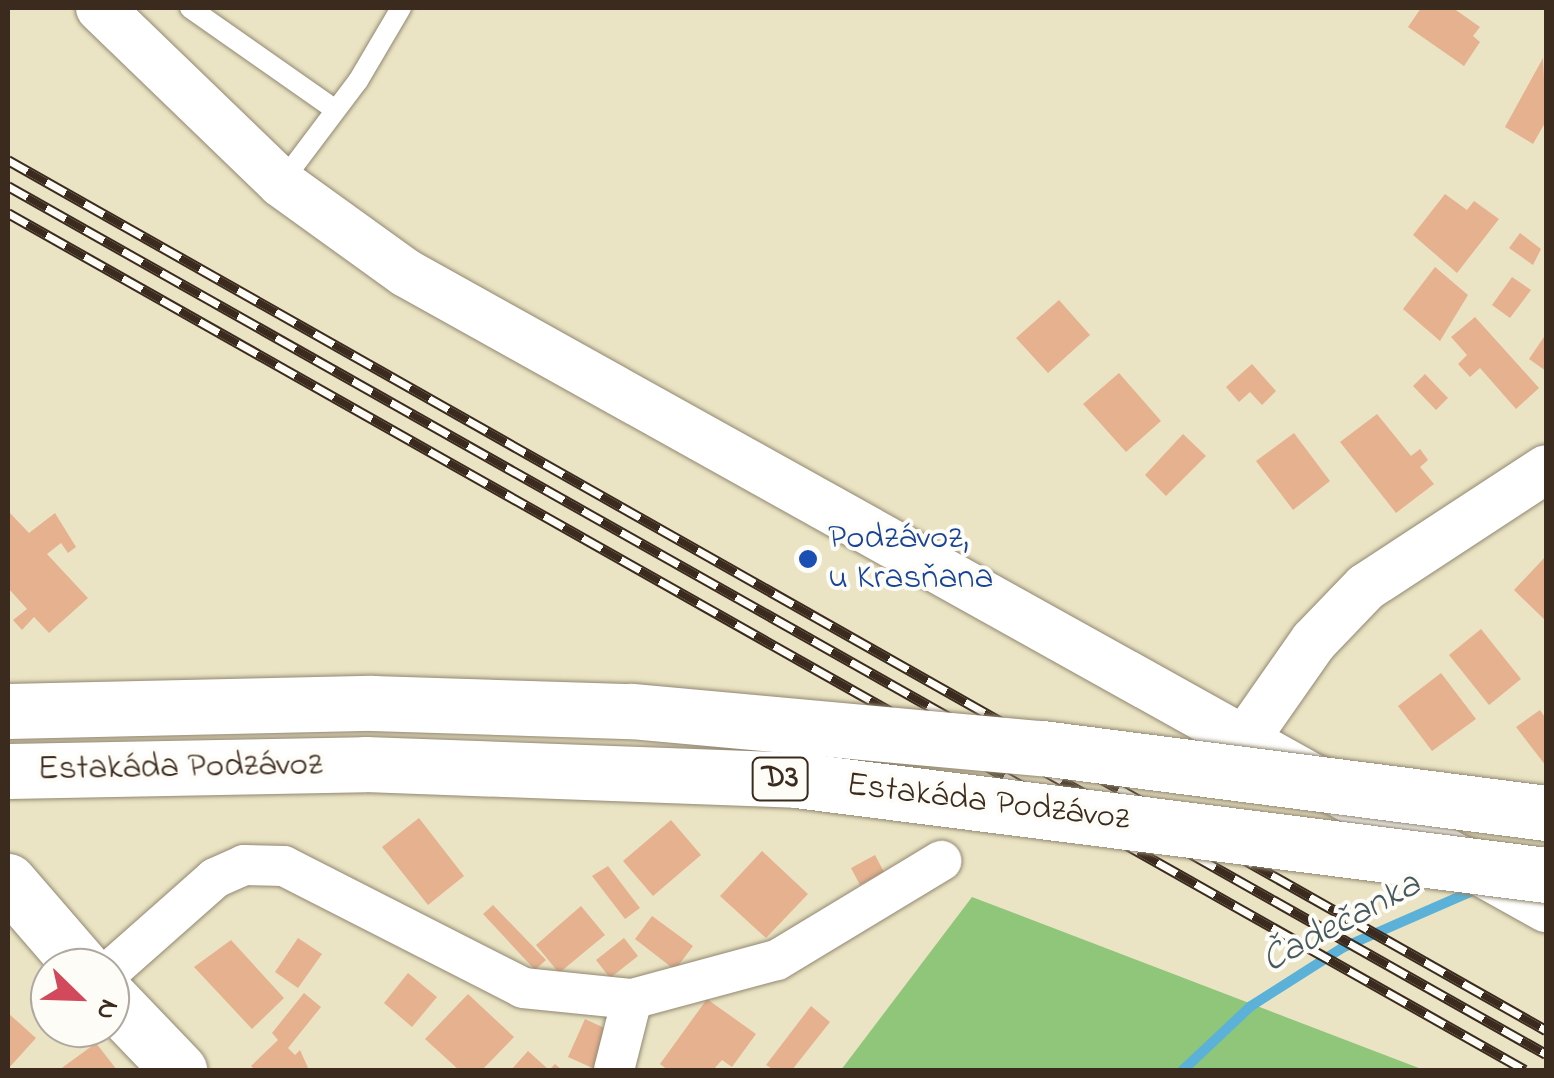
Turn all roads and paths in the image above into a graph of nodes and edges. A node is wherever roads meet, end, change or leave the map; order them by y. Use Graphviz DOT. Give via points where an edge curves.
graph roads {
  1 [pos="100,8"];
  2 [pos="190,8"];
  3 [pos="400,8"];
  4 [pos="334,110"];
  5 [pos="282,183"];
  6 [pos="1546,468"];
  7 [pos="8,711"];
  8 [pos="1246,738"];
  9 [pos="8,771"];
  10 [pos="1546,813"];
  11 [pos="942,861"];
  12 [pos="8,881"];
  13 [pos="1536,891"];
  14 [pos="65,948"];
  15 [pos="130,953"];
  16 [pos="632,999"];
  17 [pos="130,1019"];
  18 [pos="179,1070"];
  19 [pos="614,1070"];
  1 -- 5 [label="street"];
  2 -- 4 [label="lane"];
  3 -- 4 [label="lane"];
  4 -- 5 [label="lane"];
  5 -- 8 [label="street" via="406,272"];
  6 -- 8 [label="street" via="1366,586 1314,641"];
  7 -- 10 [label="main road, Estakáda Podzávoz / D3, bridge" via="372,703 632,710 1042,748"];
  8 -- 13 [label="street, bridge" via="1449,856"];
  9 -- 13 [label="main road, Estakáda Podzávoz / D3, bridge" via="365,764 796,780"];
  11 -- 16 [label="street" via="777,960"];
  12 -- 14 [label="main road"];
  15 -- 16 [label="street" via="215,878 244,866 284,866 523,988"];
  16 -- 19 [label="street"];
  17 -- 18 [label="main road"];
}
